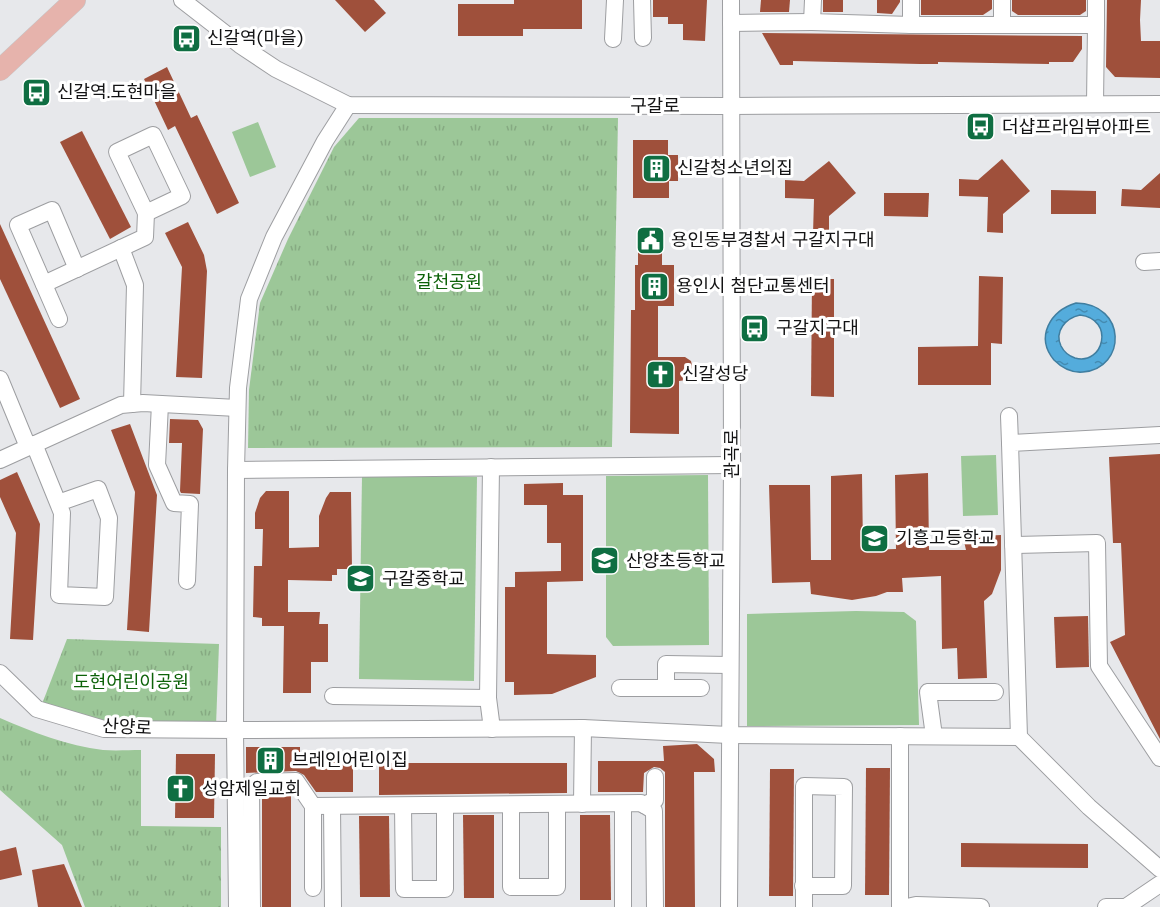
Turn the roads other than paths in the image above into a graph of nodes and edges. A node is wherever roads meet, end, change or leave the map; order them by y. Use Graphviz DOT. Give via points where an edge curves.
graph roads {
  1 [pos="75,0"];
  2 [pos="182,0"];
  3 [pos="615,0"];
  4 [pos="642,0"];
  5 [pos="731,0"];
  6 [pos="813,0"];
  7 [pos="911,0"];
  8 [pos="1002,0"];
  9 [pos="1096,0"];
  10 [pos="812,22"];
  11 [pos="731,23"];
  12 [pos="911,25"];
  13 [pos="1002,25"];
  14 [pos="1096,25"];
  15 [pos="643,38"];
  16 [pos="613,39"];
  17 [pos="0,70"];
  18 [pos="1095,104"];
  19 [pos="1160,104"];
  20 [pos="348,105"];
  21 [pos="731,106"];
  22 [pos="146,213"];
  23 [pos="121,248"];
  24 [pos="77,269"];
  25 [pos="44,284"];
  26 [pos="59,319"];
  27 [pos="0,379"];
  28 [pos="132,404"];
  29 [pos="160,404"];
  30 [pos="5,406"];
  31 [pos="237,408"];
  32 [pos="1009,416"];
  33 [pos="1160,435"];
  34 [pos="1010,443"];
  35 [pos="31,446"];
  36 [pos="0,459"];
  37 [pos="732,465"];
  38 [pos="491,467"];
  39 [pos="236,470"];
  40 [pos="58,503"];
  41 [pos="1013,545"];
  42 [pos="187,581"];
  43 [pos="729,665"];
  44 [pos="0,673"];
  45 [pos="620,688"];
  46 [pos="666,688"];
  47 [pos="701,688"];
  48 [pos="994,692"];
  49 [pos="333,696"];
  50 [pos="488,698"];
  51 [pos="583,728"];
  52 [pos="492,729"];
  53 [pos="235,730"];
  54 [pos="729,735"];
  55 [pos="900,736"];
  56 [pos="934,736"];
  57 [pos="1019,737"];
  58 [pos="1160,758"];
  59 [pos="655,777"];
  60 [pos="582,804"];
  61 [pos="623,804"];
  62 [pos="446,805"];
  63 [pos="511,805"];
  64 [pos="557,805"];
  65 [pos="644,805"];
  66 [pos="313,806"];
  67 [pos="332,806"];
  68 [pos="403,806"];
  69 [pos="1160,869"];
  70 [pos="1160,884"];
  71 [pos="803,886"];
  72 [pos="313,888"];
  73 [pos="237,907"];
  74 [pos="252,907"];
  75 [pos="333,907"];
  76 [pos="623,907"];
  77 [pos="655,907"];
  78 [pos="729,907"];
  79 [pos="804,907"];
  80 [pos="900,907"];
  81 [pos="907,907"];
  82 [pos="981,907"];
  83 [pos="1106,907"];
  84 [pos="1118,907"];
  1 -- 17 [label="main road"];
  2 -- 20 [label="street, 구갈로" via="267,63"];
  3 -- 16 [label="street"];
  4 -- 15 [label="street"];
  5 -- 11 [label="street, 관곡로"];
  6 -- 10 [label="street"];
  7 -- 12 [label="street"];
  8 -- 13 [label="street"];
  9 -- 14 [label="street"];
  10 -- 11 [label="street"];
  10 -- 12 [label="street"];
  11 -- 21 [label="street, 관곡로"];
  12 -- 13 [label="street"];
  13 -- 14 [label="street"];
  14 -- 18 [label="street"];
  18 -- 19 [label="street, 구갈로"];
  18 -- 21 [label="street, 구갈로"];
  20 -- 21 [label="street, 구갈로"];
  20 -- 31 [label="street" via="274,237 249,299"];
  21 -- 37 [label="street, 관곡로"];
  22 -- 22 [label="street" via="182,196 153,135 117,152"];
  22 -- 23 [label="street" via="145,237"];
  23 -- 24 [label="street"];
  23 -- 28 [label="street" via="135,285"];
  24 -- 25 [label="street"];
  24 -- 25 [label="street" via="52,210 26,221 18,225"];
  25 -- 26 [label="street"];
  27 -- 30 [label="street"];
  28 -- 29 [label="street"];
  28 -- 35 [label="street" via="121,405"];
  29 -- 31 [label="street"];
  29 -- 42 [label="street" via="157,465 174,503 190,504"];
  30 -- 35 [label="street"];
  31 -- 39 [label="street"];
  32 -- 34 [label="street"];
  33 -- 34 [label="street"];
  34 -- 41 [label="street"];
  35 -- 36 [label="street"];
  35 -- 40 [label="street"];
  37 -- 38 [label="street"];
  37 -- 43 [label="street, 관곡로"];
  38 -- 39 [label="street"];
  38 -- 50 [label="street"];
  39 -- 53 [label="street"];
  40 -- 40 [label="street" via="62,513 59,595 105,597 109,518 98,489"];
  41 -- 57 [label="street"];
  41 -- 58 [label="street" via="1097,543 1099,666"];
  43 -- 46 [label="street" via="666,663"];
  43 -- 54 [label="street, 관곡로"];
  44 -- 53 [label="street, 산양로" via="37,709 104,729"];
  45 -- 46 [label="street"];
  46 -- 47 [label="street"];
  48 -- 56 [label="street" via="928,692"];
  49 -- 50 [label="street"];
  50 -- 52 [label="street"];
  51 -- 52 [label="street, 산양로"];
  51 -- 54 [label="street, 산양로"];
  51 -- 60 [label="street"];
  52 -- 53 [label="street, 산양로"];
  53 -- 73 [label="street"];
  54 -- 55 [label="street, 산양로"];
  54 -- 78 [label="street, 관곡로"];
  55 -- 56 [label="street, 산양로"];
  55 -- 80 [label="street"];
  56 -- 57 [label="street, 산양로"];
  57 -- 69 [label="street" via="1089,807"];
  59 -- 65 [label="street" via="655,800"];
  60 -- 61 [label="street"];
  60 -- 64 [label="street"];
  61 -- 65 [label="street"];
  61 -- 76 [label="street"];
  62 -- 63 [label="street"];
  62 -- 68 [label="street"];
  62 -- 68 [label="street" via="446,889 404,889"];
  63 -- 64 [label="street"];
  63 -- 64 [label="street" via="511,887 557,887"];
  65 -- 77 [label="street" via="654,811"];
  66 -- 67 [label="street"];
  66 -- 72 [label="street"];
  66 -- 74 [label="street" via="296,782 257,782 251,787"];
  67 -- 68 [label="street"];
  67 -- 75 [label="street"];
  70 -- 84 [label="street" via="1126,907"];
  71 -- 71 [label="street" via="843,886 844,787 804,786"];
  71 -- 79 [label="street"];
  81 -- 82 [label="street"];
  83 -- 84 [label="street"];
}
